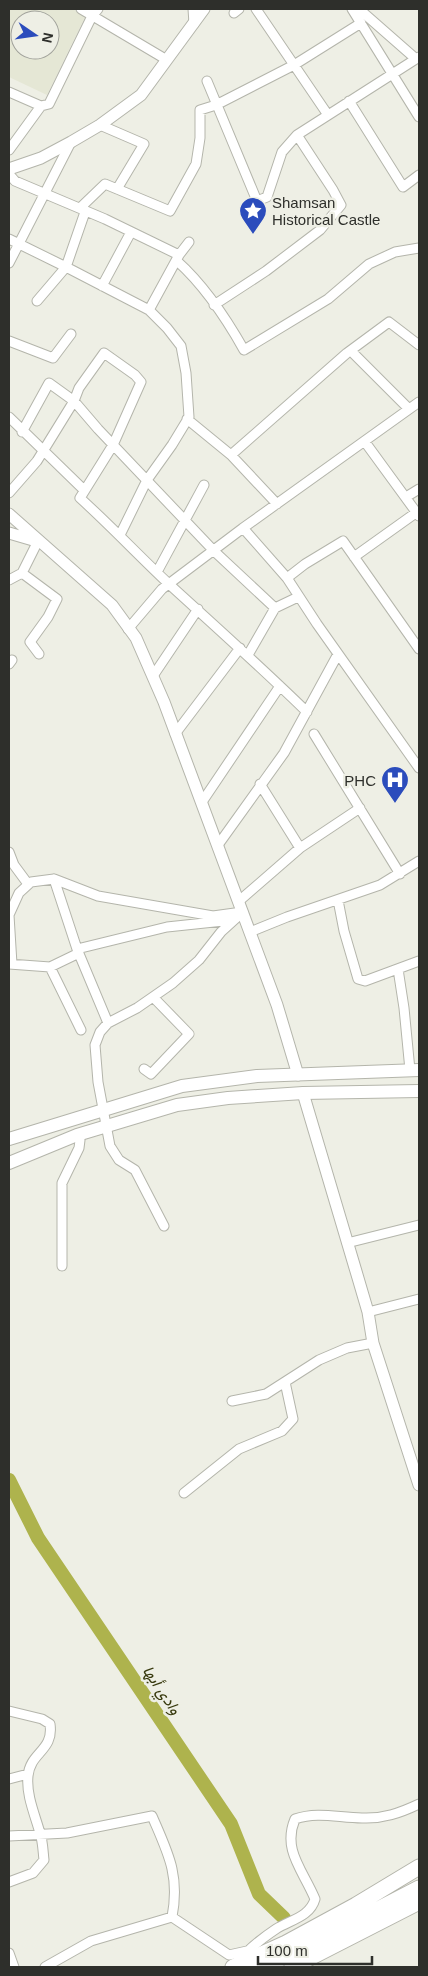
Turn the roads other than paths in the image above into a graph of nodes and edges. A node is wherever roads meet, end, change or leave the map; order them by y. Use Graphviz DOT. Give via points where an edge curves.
graph roads {
  1 [pos="81,9"];
  2 [pos="193,9"];
  3 [pos="204,9"];
  4 [pos="256,9"];
  5 [pos="352,9"];
  6 [pos="359,9"];
  7 [pos="95,12"];
  8 [pos="361,23"];
  9 [pos="194,24"];
  10 [pos="418,58"];
  11 [pos="167,60"];
  12 [pos="294,65"];
  13 [pos="392,75"];
  14 [pos="207,81"];
  15 [pos="9,93"];
  16 [pos="349,101"];
  17 [pos="216,105"];
  18 [pos="41,106"];
  19 [pos="328,115"];
  20 [pos="419,117"];
  21 [pos="100,125"];
  22 [pos="296,135"];
  23 [pos="71,142"];
  24 [pos="9,150"];
  25 [pos="9,169"];
  26 [pos="9,174"];
  27 [pos="419,175"];
  28 [pos="117,189"];
  29 [pos="44,194"];
  30 [pos="82,210"];
  31 [pos="131,232"];
  32 [pos="9,239"];
  33 [pos="189,242"];
  34 [pos="20,244"];
  35 [pos="419,248"];
  36 [pos="178,258"];
  37 [pos="9,263"];
  38 [pos="66,267"];
  39 [pos="102,286"];
  40 [pos="36,301"];
  41 [pos="214,305"];
  42 [pos="149,310"];
  43 [pos="71,334"];
  44 [pos="9,341"];
  45 [pos="419,345"];
  46 [pos="351,351"];
  47 [pos="74,401"];
  48 [pos="419,402"];
  49 [pos="410,409"];
  50 [pos="9,417"];
  51 [pos="187,419"];
  52 [pos="22,432"];
  53 [pos="365,442"];
  54 [pos="113,445"];
  55 [pos="43,451"];
  56 [pos="231,455"];
  57 [pos="147,480"];
  58 [pos="204,485"];
  59 [pos="419,489"];
  60 [pos="84,490"];
  61 [pos="9,493"];
  62 [pos="406,497"];
  63 [pos="277,504"];
  64 [pos="9,514"];
  65 [pos="418,514"];
  66 [pos="185,520"];
  67 [pos="243,528"];
  68 [pos="9,533"];
  69 [pos="120,535"];
  70 [pos="38,541"];
  71 [pos="214,550"];
  72 [pos="354,557"];
  73 [pos="157,572"];
  74 [pos="22,573"];
  75 [pos="287,578"];
  76 [pos="9,580"];
  77 [pos="169,584"];
  78 [pos="298,597"];
  79 [pos="275,608"];
  80 [pos="198,609"];
  81 [pos="128,629"];
  82 [pos="240,648"];
  83 [pos="419,649"];
  84 [pos="39,654"];
  85 [pos="338,654"];
  86 [pos="248,655"];
  87 [pos="153,676"];
  88 [pos="280,686"];
  89 [pos="307,712"];
  90 [pos="175,734"];
  91 [pos="314,734"];
  92 [pos="419,768"];
  93 [pos="260,784"];
  94 [pos="202,802"];
  95 [pos="360,808"];
  96 [pos="218,845"];
  97 [pos="300,848"];
  98 [pos="9,852"];
  99 [pos="419,861"];
  100 [pos="400,874"];
  101 [pos="54,880"];
  102 [pos="28,884"];
  103 [pos="238,900"];
  104 [pos="338,900"];
  105 [pos="243,912"];
  106 [pos="234,920"];
  107 [pos="250,932"];
  108 [pos="78,951"];
  109 [pos="419,961"];
  110 [pos="10,964"];
  111 [pos="50,967"];
  112 [pos="398,969"];
  113 [pos="152,997"];
  114 [pos="108,1023"];
  115 [pos="82,1030"];
  116 [pos="144,1069"];
  117 [pos="415,1070"];
  118 [pos="298,1075"];
  119 [pos="419,1091"];
  120 [pos="303,1093"];
  121 [pos="103,1112"];
  122 [pos="107,1126"];
  123 [pos="77,1135"];
  124 [pos="9,1139"];
  125 [pos="9,1163"];
  126 [pos="419,1224"];
  127 [pos="164,1226"];
  128 [pos="347,1243"];
  129 [pos="62,1266"];
  130 [pos="419,1299"];
  131 [pos="368,1312"];
  132 [pos="373,1343"];
  133 [pos="285,1382"];
  134 [pos="232,1401"];
  135 [pos="419,1485"];
  136 [pos="184,1493"];
  137 [pos="9,1711"];
  138 [pos="28,1774"];
  139 [pos="9,1779"];
  140 [pos="419,1804"];
  141 [pos="41,1835"];
  142 [pos="9,1836"];
  143 [pos="419,1867"];
  144 [pos="9,1882"];
  145 [pos="419,1888"];
  146 [pos="419,1902"];
  147 [pos="419,1911"];
  148 [pos="172,1917"];
  149 [pos="247,1950"];
  150 [pos="9,1953"];
  151 [pos="298,1963"];
  152 [pos="234,1966"];
  153 [pos="14,1967"];
  154 [pos="44,1967"];
  155 [pos="260,1967"];
  1 -- 7 [label="street"];
  2 -- 9 [label="street"];
  3 -- 9 [label="street"];
  4 -- 12 [label="street"];
  5 -- 8 [label="street"];
  6 -- 10 [label="street"];
  7 -- 11 [label="street"];
  7 -- 18 [label="street" via="49,104"];
  8 -- 12 [label="street"];
  8 -- 13 [label="street"];
  9 -- 11 [label="street"];
  10 -- 13 [label="street"];
  11 -- 21 [label="street" via="140,95"];
  12 -- 17 [label="street"];
  12 -- 19 [label="street"];
  13 -- 16 [label="street"];
  13 -- 20 [label="street"];
  14 -- 17 [label="street"];
  15 -- 18 [label="street"];
  16 -- 19 [label="street"];
  16 -- 27 [label="street" via="403,187"];
  17 -- 22 [label="street" via="257,201 267,197 282,152"];
  17 -- 28 [label="street" via="200,110 196,164 170,211"];
  18 -- 24 [label="street"];
  19 -- 22 [label="street"];
  21 -- 23 [label="street"];
  21 -- 28 [label="street" via="144,144"];
  22 -- 41 [label="street" via="341,205 320,230"];
  23 -- 25 [label="street" via="41,158"];
  23 -- 29 [label="street"];
  26 -- 29 [label="street"];
  28 -- 30 [label="street" via="105,184"];
  29 -- 30 [label="street"];
  29 -- 34 [label="street"];
  30 -- 31 [label="street"];
  30 -- 38 [label="street"];
  31 -- 36 [label="street"];
  31 -- 39 [label="street"];
  32 -- 34 [label="street"];
  33 -- 36 [label="street"];
  34 -- 37 [label="street"];
  34 -- 38 [label="street"];
  35 -- 41 [label="street" via="395,252 370,264 328,299 244,350 225,316"];
  36 -- 41 [label="street"];
  36 -- 42 [label="street"];
  38 -- 39 [label="street"];
  38 -- 40 [label="street"];
  39 -- 42 [label="street"];
  42 -- 51 [label="street" via="181,346 186,373"];
  43 -- 44 [label="street" via="53,358"];
  45 -- 46 [label="street" via="389,322"];
  46 -- 49 [label="street"];
  46 -- 56 [label="street"];
  47 -- 52 [label="street" via="49,383"];
  47 -- 54 [label="street"];
  47 -- 54 [label="street" via="104,353 135,375 141,382"];
  47 -- 55 [label="street"];
  48 -- 49 [label="street"];
  49 -- 53 [label="street"];
  50 -- 52 [label="street"];
  51 -- 56 [label="street"];
  51 -- 57 [label="street"];
  52 -- 55 [label="street"];
  53 -- 62 [label="street"];
  53 -- 63 [label="street"];
  54 -- 57 [label="street"];
  54 -- 60 [label="street"];
  55 -- 60 [label="street"];
  55 -- 61 [label="street"];
  56 -- 63 [label="street"];
  57 -- 66 [label="street"];
  57 -- 69 [label="street"];
  58 -- 66 [label="street"];
  59 -- 62 [label="street"];
  60 -- 69 [label="street" via="80,498"];
  62 -- 65 [label="street"];
  63 -- 67 [label="street"];
  64 -- 70 [label="street"];
  65 -- 72 [label="street"];
  66 -- 71 [label="street"];
  66 -- 73 [label="street"];
  67 -- 71 [label="street"];
  67 -- 75 [label="street"];
  68 -- 70 [label="street"];
  69 -- 73 [label="street"];
  70 -- 74 [label="street"];
  70 -- 81 [label="street" via="112,605"];
  71 -- 77 [label="street"];
  71 -- 79 [label="street"];
  72 -- 75 [label="street" via="343,541"];
  72 -- 83 [label="street"];
  73 -- 77 [label="street"];
  74 -- 76 [label="street"];
  74 -- 84 [label="street" via="57,600 30,642"];
  75 -- 78 [label="street"];
  77 -- 80 [label="street"];
  77 -- 81 [label="street"];
  78 -- 79 [label="street"];
  78 -- 85 [label="street"];
  79 -- 86 [label="street"];
  80 -- 82 [label="street"];
  80 -- 87 [label="street"];
  81 -- 87 [label="street" via="136,638"];
  82 -- 86 [label="street"];
  82 -- 90 [label="street"];
  85 -- 89 [label="street"];
  85 -- 92 [label="street"];
  86 -- 88 [label="street"];
  87 -- 90 [label="street"];
  88 -- 89 [label="street"];
  88 -- 94 [label="street"];
  89 -- 93 [label="street" via="284,753"];
  90 -- 94 [label="street"];
  91 -- 95 [label="street"];
  93 -- 96 [label="street"];
  93 -- 97 [label="street"];
  94 -- 96 [label="street"];
  95 -- 97 [label="street"];
  95 -- 100 [label="street"];
  96 -- 103 [label="street"];
  97 -- 103 [label="street"];
  98 -- 102 [label="street"];
  99 -- 100 [label="street"];
  100 -- 104 [label="street" via="380,886"];
  101 -- 102 [label="street"];
  101 -- 105 [label="street" via="117,900 214,916"];
  101 -- 108 [label="street"];
  102 -- 110 [label="street" via="19,893 9,915"];
  103 -- 105 [label="street"];
  104 -- 107 [label="street"];
  104 -- 112 [label="street" via="358,979 365,981"];
  105 -- 106 [label="street"];
  105 -- 107 [label="street"];
  106 -- 108 [label="street" via="167,927"];
  106 -- 113 [label="street" via="199,960"];
  107 -- 118 [label="street"];
  108 -- 111 [label="street"];
  108 -- 114 [label="street"];
  109 -- 112 [label="street"];
  110 -- 111 [label="street"];
  111 -- 115 [label="street"];
  112 -- 117 [label="street"];
  113 -- 114 [label="street"];
  113 -- 116 [label="street" via="189,1034 150,1074"];
  114 -- 121 [label="street" via="94,1045"];
  117 -- 118 [label="main road"];
  118 -- 121 [label="main road" via="257,1076 182,1086"];
  119 -- 120 [label="main road"];
  120 -- 122 [label="main road" via="177,1104"];
  120 -- 128 [label="street"];
  121 -- 122 [label="street"];
  121 -- 124 [label="main road"];
  122 -- 123 [label="main road"];
  122 -- 127 [label="street" via="110,1146 119,1160 135,1170"];
  123 -- 125 [label="main road"];
  123 -- 129 [label="street" via="79,1148 62,1183"];
  126 -- 128 [label="street"];
  128 -- 131 [label="street"];
  130 -- 131 [label="street"];
  131 -- 132 [label="street"];
  132 -- 133 [label="street" via="347,1348 319,1360"];
  132 -- 135 [label="street"];
  133 -- 134 [label="street" via="266,1394"];
  133 -- 136 [label="street" via="293,1419 282,1431 239,1449"];
  137 -- 138 [label="street" via="50,1724 52,1735 30,1764"];
  138 -- 139 [label="street"];
  138 -- 141 [label="street"];
  140 -- 149 [label="street" via="396,1815 376,1818 320,1814 295,1819 290,1830 291,1850 315,1899 313,1906"];
  141 -- 142 [label="street"];
  141 -- 144 [label="street" via="44,1860 33,1873"];
  141 -- 148 [label="street" via="152,1816 172,1864 176,1897"];
  143 -- 152 [label="highway" via="286,1943"];
  145 -- 151 [label="highway"];
  146 -- 151 [label="highway"];
  147 -- 151 [label="highway"];
  148 -- 149 [label="street" via="229,1955"];
  148 -- 154 [label="street" via="91,1941"];
  149 -- 152 [label="street"];
  150 -- 153 [label="street"];
  151 -- 155 [label="highway"];
}
